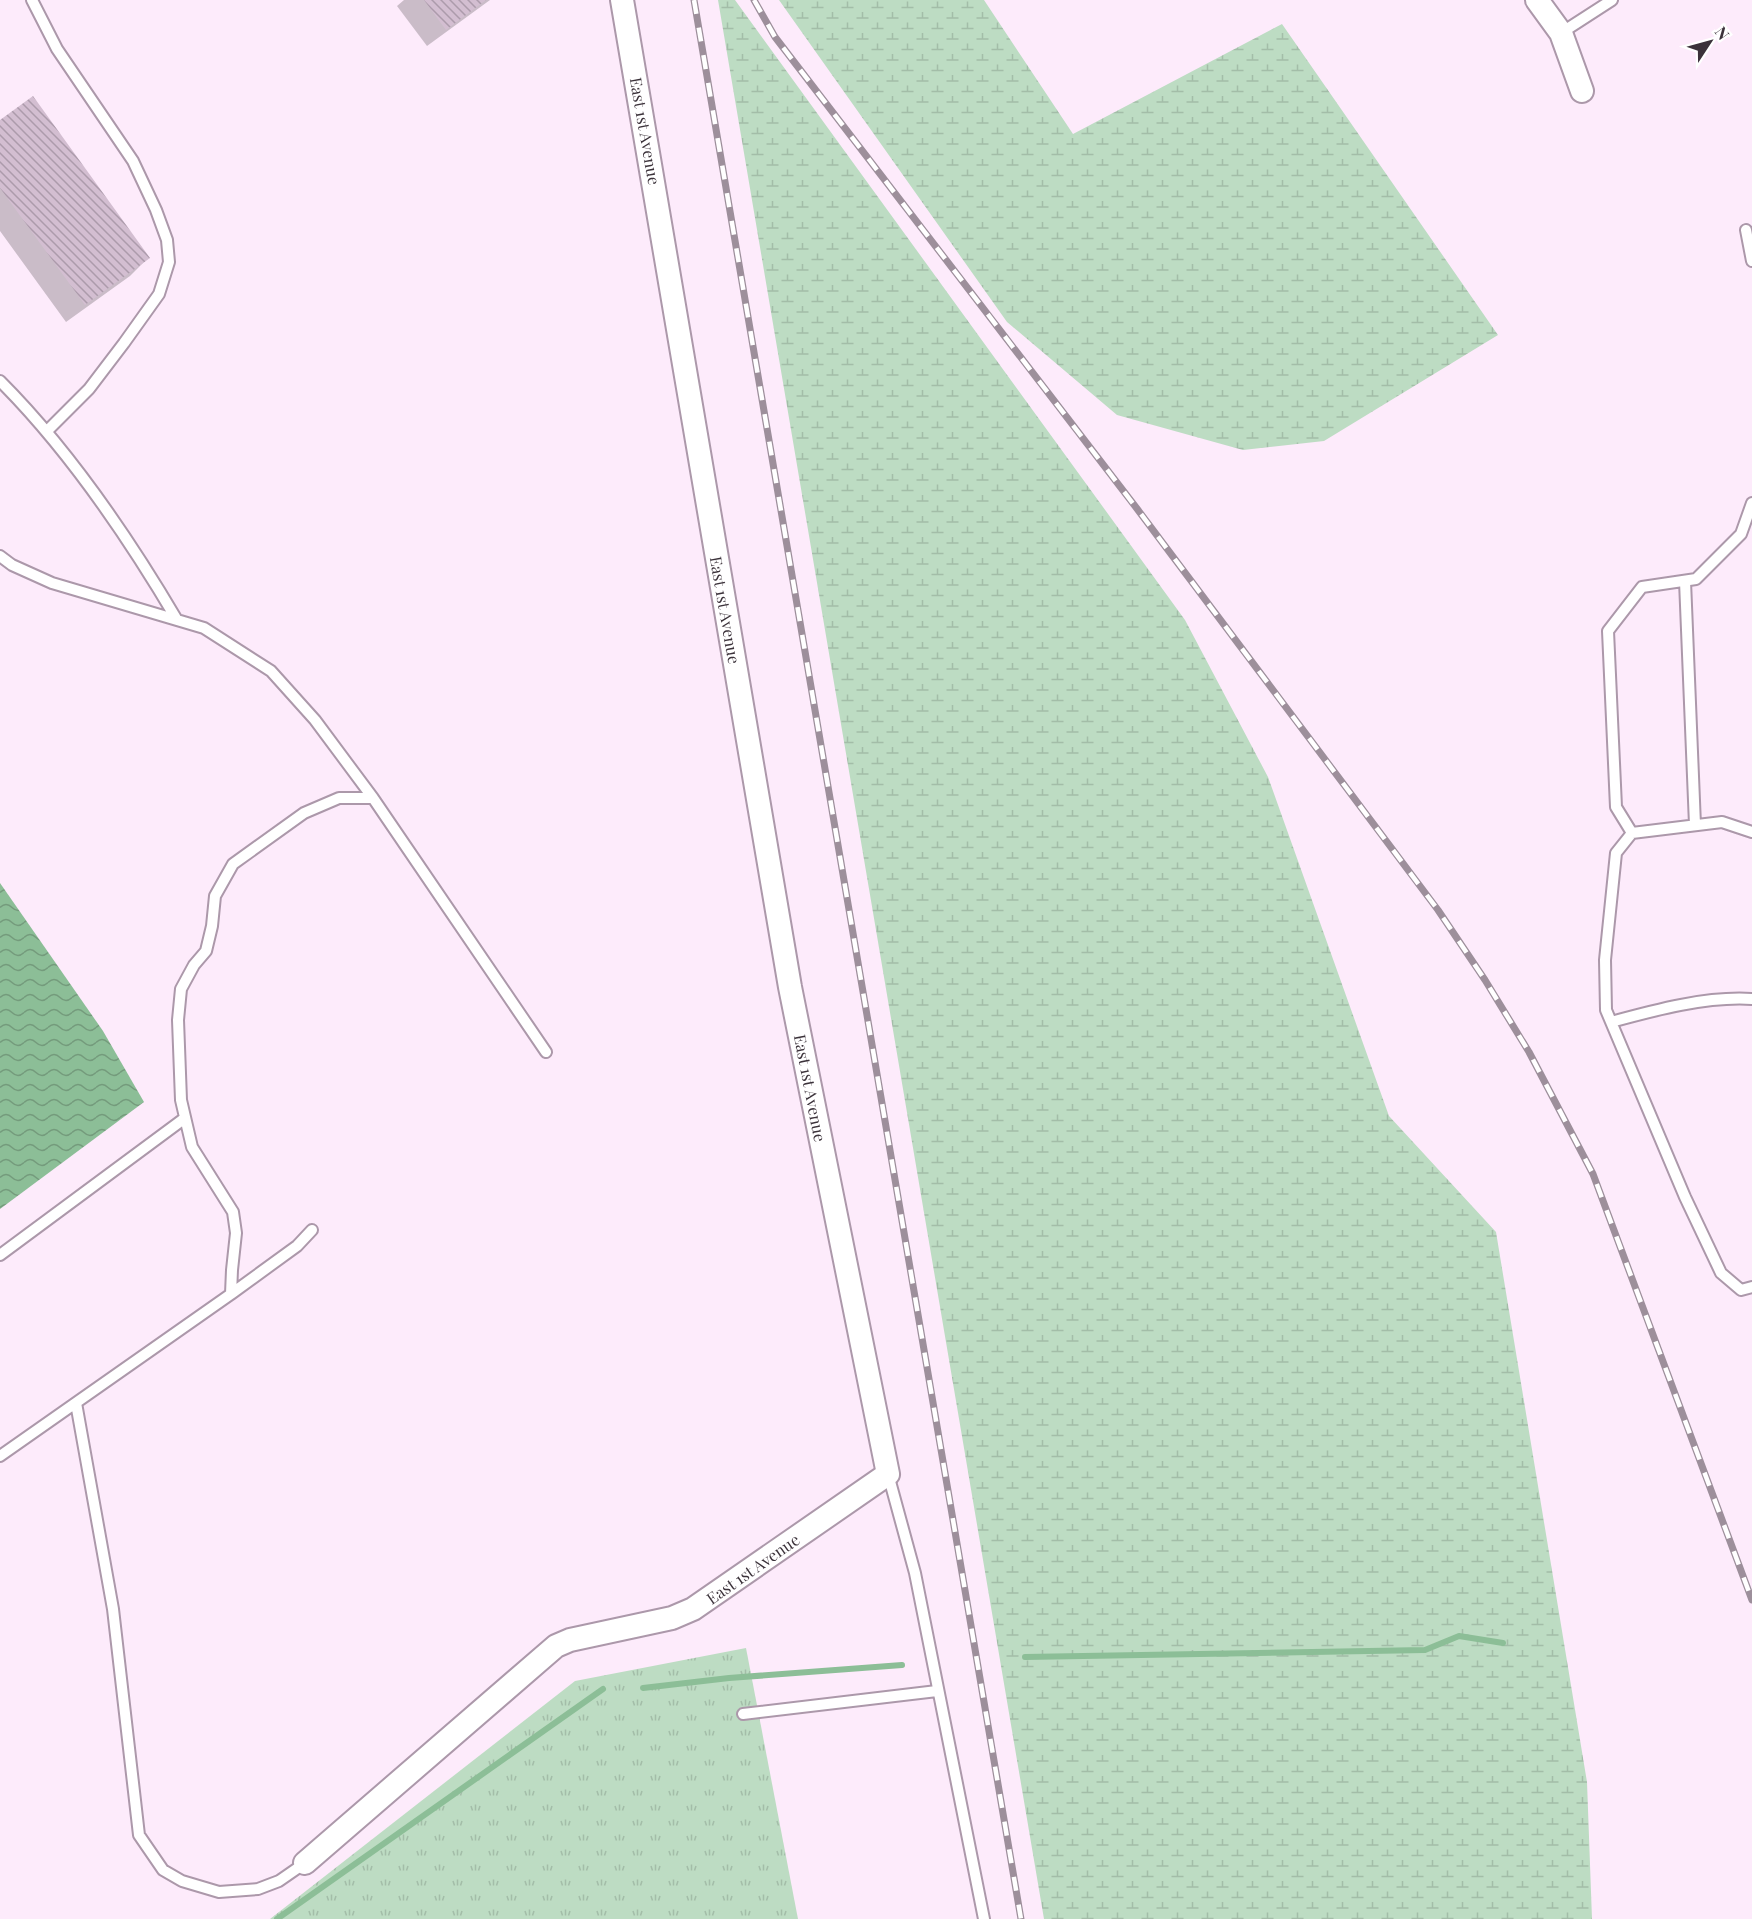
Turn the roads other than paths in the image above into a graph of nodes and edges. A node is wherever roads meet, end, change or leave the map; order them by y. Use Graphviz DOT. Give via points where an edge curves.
graph roads {
  1 [pos="32,0"];
  2 [pos="622,0"];
  3 [pos="1537,0"];
  4 [pos="1612,0"];
  5 [pos="1562,33"];
  6 [pos="1582,91"];
  7 [pos="1746,230"];
  8 [pos="1752,261"];
  9 [pos="0,381"];
  10 [pos="47,431"];
  11 [pos="1752,503"];
  12 [pos="0,556"];
  13 [pos="1685,581"];
  14 [pos="177,620"];
  15 [pos="373,798"];
  16 [pos="1695,825"];
  17 [pos="1752,832"];
  18 [pos="1632,833"];
  19 [pos="1752,999"];
  20 [pos="1611,1022"];
  21 [pos="546,1052"];
  22 [pos="185,1119"];
  23 [pos="312,1230"];
  24 [pos="0,1255"];
  25 [pos="1752,1287"];
  26 [pos="231,1294"];
  27 [pos="76,1402"];
  28 [pos="0,1456"];
  29 [pos="888,1474"];
  30 [pos="937,1691"];
  31 [pos="743,1714"];
  32 [pos="305,1863"];
  33 [pos="984,1919"];
  1 -- 10 [label="lane" via="57,49 133,161 167,240 169,262 159,294 124,343 89,388"];
  2 -- 29 [label="street, East 1st Avenue" via="790,987"];
  3 -- 5 [label="street"];
  4 -- 5 [label="lane"];
  5 -- 6 [label="street"];
  7 -- 8 [label="lane"];
  9 -- 10 [label="lane"];
  10 -- 14 [label="lane" via="116,525"];
  11 -- 13 [label="lane" via="1741,534 1696,579"];
  12 -- 14 [label="lane" via="52,583"];
  13 -- 16 [label="lane"];
  13 -- 18 [label="lane" via="1641,587 1608,631 1616,807"];
  14 -- 15 [label="lane" via="204,628 272,671 315,720"];
  15 -- 21 [label="lane"];
  15 -- 22 [label="lane" via="339,798 304,813 232,864 215,896 206,951 181,989 181,1100"];
  16 -- 17 [label="lane" via="1722,822"];
  16 -- 18 [label="lane"];
  18 -- 20 [label="lane" via="1616,853 1605,960 1606,1010"];
  19 -- 20 [label="lane" via="1733,998 1652,1010"];
  20 -- 25 [label="lane" via="1721,1273 1741,1290"];
  22 -- 24 [label="lane"];
  22 -- 26 [label="lane" via="192,1147 232,1212 236,1233"];
  23 -- 26 [label="lane" via="297,1246"];
  26 -- 27 [label="lane"];
  27 -- 28 [label="lane"];
  27 -- 32 [label="lane" via="113,1609 139,1835 163,1870 182,1881 219,1892 258,1889 279,1881"];
  29 -- 30 [label="lane" via="915,1574"];
  29 -- 32 [label="street, East 1st Avenue" via="693,1609 672,1618 556,1646"];
  30 -- 31 [label="lane"];
  30 -- 33 [label="lane"];
}
